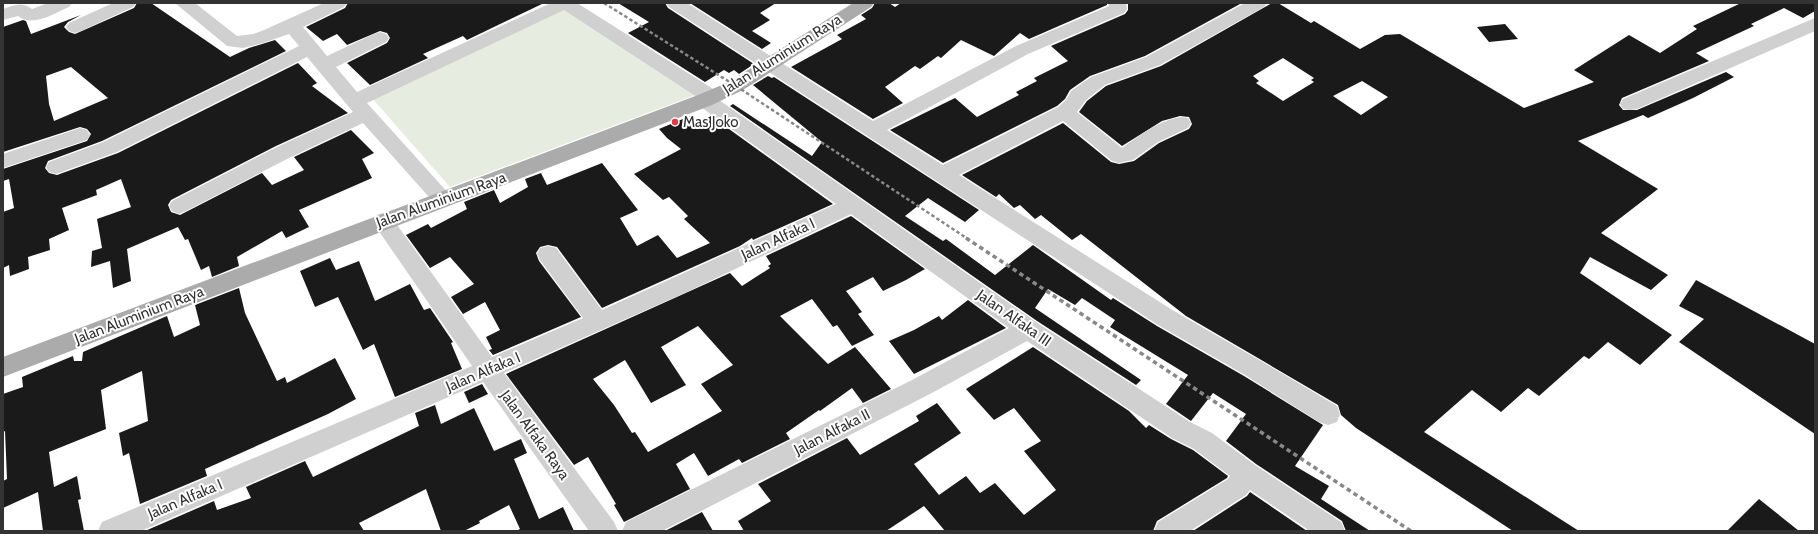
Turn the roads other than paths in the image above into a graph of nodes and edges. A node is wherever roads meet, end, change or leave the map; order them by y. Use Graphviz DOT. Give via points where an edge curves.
graph roads {
  1 [pos="63,3"];
  2 [pos="127,3"];
  3 [pos="184,3"];
  4 [pos="338,3"];
  5 [pos="565,3"];
  6 [pos="675,3"];
  7 [pos="865,3"];
  8 [pos="1117,3"];
  9 [pos="1258,3"];
  10 [pos="3,14"];
  11 [pos="1815,24"];
  12 [pos="291,26"];
  13 [pos="75,27"];
  14 [pos="380,38"];
  15 [pos="310,48"];
  16 [pos="769,64"];
  17 [pos="324,65"];
  18 [pos="708,98"];
  19 [pos="1630,104"];
  20 [pos="360,107"];
  21 [pos="1065,112"];
  22 [pos="1181,123"];
  23 [pos="873,129"];
  24 [pos="80,135"];
  25 [pos="3,161"];
  26 [pos="56,167"];
  27 [pos="943,174"];
  28 [pos="443,200"];
  29 [pos="852,205"];
  30 [pos="179,206"];
  31 [pos="383,221"];
  32 [pos="548,254"];
  33 [pos="598,322"];
  34 [pos="1028,329"];
  35 [pos="3,367"];
  36 [pos="488,370"];
  37 [pos="1328,414"];
  38 [pos="1246,473"];
  39 [pos="110,531"];
  40 [pos="605,531"];
  41 [pos="635,531"];
  42 [pos="1167,531"];
  43 [pos="1332,531"];
  1 -- 10 [label="street" via="32,16 21,9"];
  2 -- 13 [label="street"];
  3 -- 12 [label="street" via="233,42 245,42"];
  4 -- 12 [label="street"];
  5 -- 18 [label="street, Jalan Alfaka III" via="659,62"];
  5 -- 20 [label="street"];
  6 -- 16 [label="street"];
  7 -- 16 [label="main road, Jalan Aluminium Raya"];
  8 -- 23 [label="street" via="1118,9 1022,50"];
  9 -- 21 [label="street" via="1153,61 1098,81 1078,96"];
  11 -- 19 [label="street"];
  12 -- 15 [label="street"];
  14 -- 17 [label="street"];
  15 -- 17 [label="street"];
  15 -- 26 [label="street" via="115,145"];
  16 -- 18 [label="main road, Jalan Aluminium Raya" via="736,86"];
  16 -- 23 [label="street"];
  17 -- 20 [label="street"];
  18 -- 28 [label="main road, Jalan Aluminium Raya"];
  18 -- 29 [label="street, Jalan Alfaka III"];
  20 -- 28 [label="street"];
  20 -- 30 [label="street" via="284,152"];
  21 -- 22 [label="street" via="1119,156 1126,155 1150,137"];
  21 -- 27 [label="street"];
  23 -- 27 [label="street"];
  24 -- 25 [label="street"];
  27 -- 37 [label="street" via="1166,318"];
  28 -- 31 [label="main road, Jalan Aluminium Raya"];
  29 -- 33 [label="street, Jalan Alfaka I"];
  29 -- 34 [label="street, Jalan Alfaka III"];
  31 -- 35 [label="main road, Jalan Aluminium Raya"];
  31 -- 36 [label="street, Jalan Alfaka Raya"];
  32 -- 33 [label="street"];
  33 -- 36 [label="street, Jalan Alfaka I"];
  34 -- 38 [label="street, Jalan Alfaka III" via="1180,430 1203,441"];
  34 -- 41 [label="street, Jalan Alfaka II" via="921,387"];
  36 -- 39 [label="street, Jalan Alfaka I"];
  36 -- 40 [label="street, Jalan Alfaka Raya"];
  38 -- 42 [label="street" via="1237,487"];
  38 -- 43 [label="street, Jalan Alfaka III"];
}
